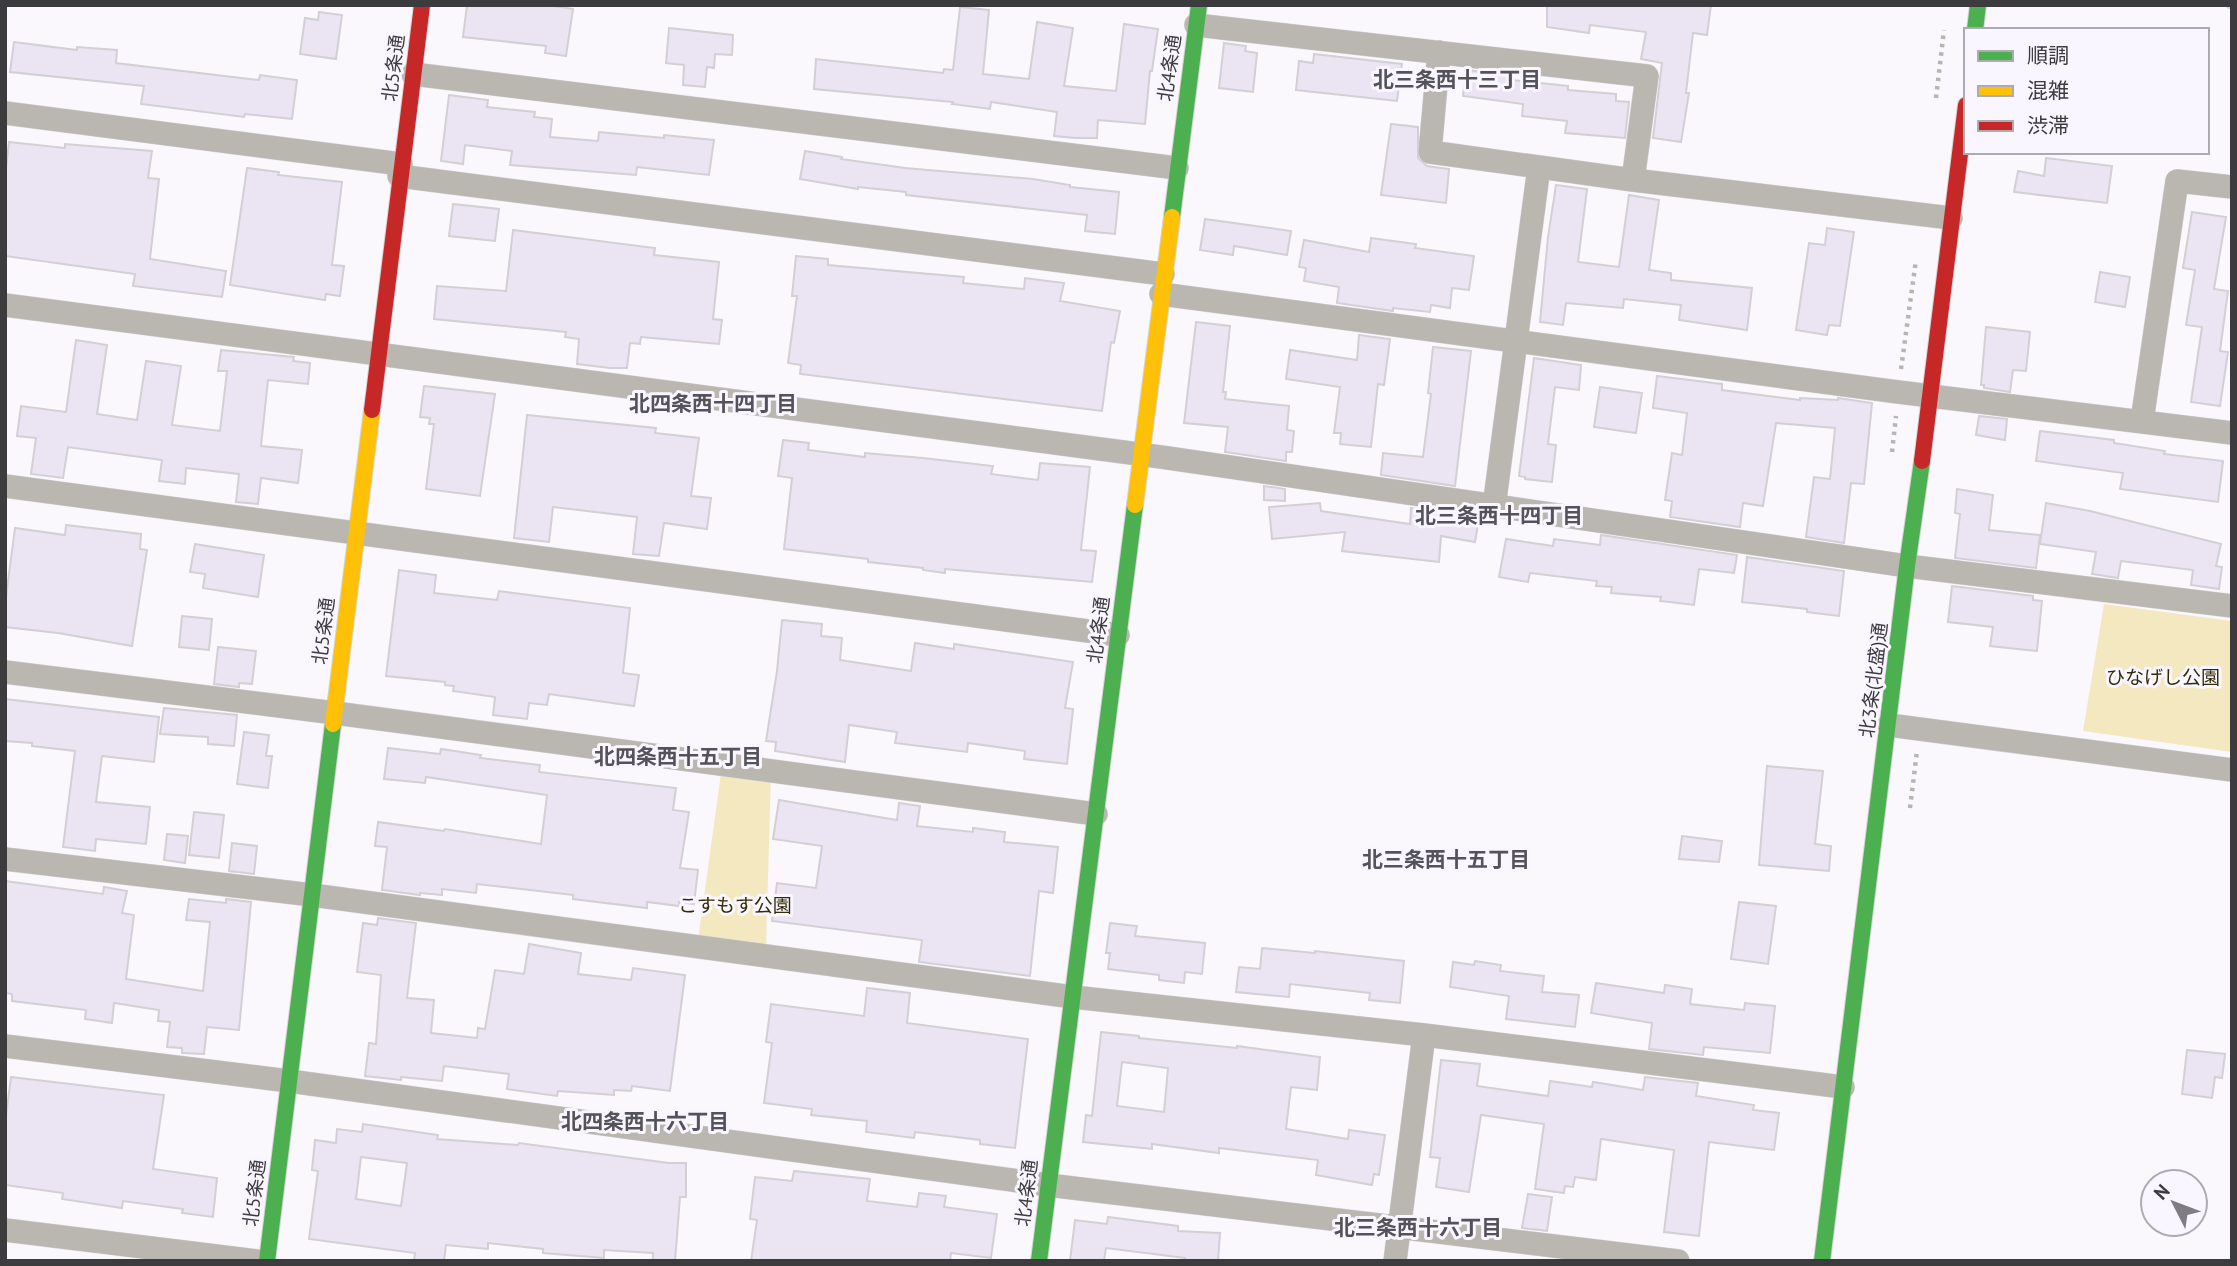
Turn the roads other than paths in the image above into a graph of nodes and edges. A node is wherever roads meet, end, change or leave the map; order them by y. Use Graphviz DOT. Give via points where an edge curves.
graph roads {
  1 [pos="422,5"];
  2 [pos="1979,5"];
  3 [pos="1195,11"];
  4 [pos="1975,28"];
  5 [pos="1439,52"];
  6 [pos="413,74"];
  7 [pos="5,113"];
  8 [pos="1964,120"];
  9 [pos="1539,167"];
  10 [pos="1177,168"];
  11 [pos="400,170"];
  12 [pos="1633,180"];
  13 [pos="2232,187"];
  14 [pos="1951,218"];
  15 [pos="1162,284"];
  16 [pos="5,305"];
  17 [pos="1517,340"];
  18 [pos="379,353"];
  19 [pos="1931,396"];
  20 [pos="2142,421"];
  21 [pos="2232,433"];
  22 [pos="1141,454"];
  23 [pos="5,486"];
  24 [pos="1494,507"];
  25 [pos="355,533"];
  26 [pos="1907,565"];
  27 [pos="2232,606"];
  28 [pos="1118,635"];
  29 [pos="5,673"];
  30 [pos="335,713"];
  31 [pos="1889,725"];
  32 [pos="2232,770"];
  33 [pos="1096,814"];
  34 [pos="5,859"];
  35 [pos="312,895"];
  36 [pos="1073,997"];
  37 [pos="1424,1035"];
  38 [pos="5,1046"];
  39 [pos="289,1081"];
  40 [pos="1843,1087"];
  41 [pos="1048,1185"];
  42 [pos="1398,1228"];
  43 [pos="5,1230"];
  44 [pos="257,1261"];
  45 [pos="267,1261"];
  46 [pos="1039,1261"];
  47 [pos="1395,1261"];
  48 [pos="1678,1261"];
  49 [pos="1822,1261"];
  1 -- 6 [label="street, 北5条通"];
  2 -- 4 [label="street"];
  3 -- 5 [label="street"];
  3 -- 10 [label="street, 北4条通"];
  5 -- 9 [label="street" via="1430,152"];
  5 -- 12 [label="street" via="1647,76"];
  6 -- 10 [label="street"];
  6 -- 11 [label="street, 北5条通"];
  7 -- 11 [label="street"];
  8 -- 14 [label="street, 北3条(北盛)通"];
  9 -- 12 [label="street"];
  9 -- 17 [label="street"];
  10 -- 15 [label="street, 北4条通"];
  11 -- 15 [label="street"];
  11 -- 18 [label="street, 北5条通"];
  12 -- 14 [label="street"];
  13 -- 20 [label="street" via="2177,181"];
  14 -- 19 [label="street, 北3条(北盛)通"];
  15 -- 17 [label="street"];
  15 -- 22 [label="street, 北4条通"];
  16 -- 18 [label="street"];
  17 -- 19 [label="street"];
  17 -- 24 [label="street"];
  18 -- 22 [label="street"];
  18 -- 25 [label="street, 北5条通"];
  19 -- 20 [label="street"];
  19 -- 26 [label="street, 北3条(北盛)通"];
  20 -- 21 [label="street"];
  22 -- 24 [label="street"];
  22 -- 28 [label="street, 北4条通"];
  23 -- 25 [label="street"];
  24 -- 26 [label="street"];
  25 -- 28 [label="street"];
  25 -- 30 [label="street, 北5条通"];
  26 -- 27 [label="street"];
  26 -- 31 [label="street, 北3条(北盛)通"];
  28 -- 33 [label="street, 北4条通"];
  29 -- 30 [label="street"];
  30 -- 33 [label="street"];
  30 -- 35 [label="street, 北5条通"];
  31 -- 32 [label="street"];
  31 -- 40 [label="street, 北3条(北盛)通"];
  33 -- 36 [label="street, 北4条通"];
  34 -- 35 [label="street"];
  35 -- 36 [label="street"];
  35 -- 39 [label="street, 北5条通"];
  36 -- 37 [label="street"];
  36 -- 41 [label="street, 北4条通"];
  37 -- 40 [label="street"];
  37 -- 42 [label="street"];
  38 -- 39 [label="street"];
  39 -- 41 [label="street"];
  39 -- 45 [label="street, 北5条通"];
  40 -- 49 [label="street, 北3条(北盛)通"];
  41 -- 42 [label="street"];
  41 -- 46 [label="street, 北4条通"];
  42 -- 47 [label="street"];
  42 -- 48 [label="street"];
  43 -- 44 [label="street"];
}
